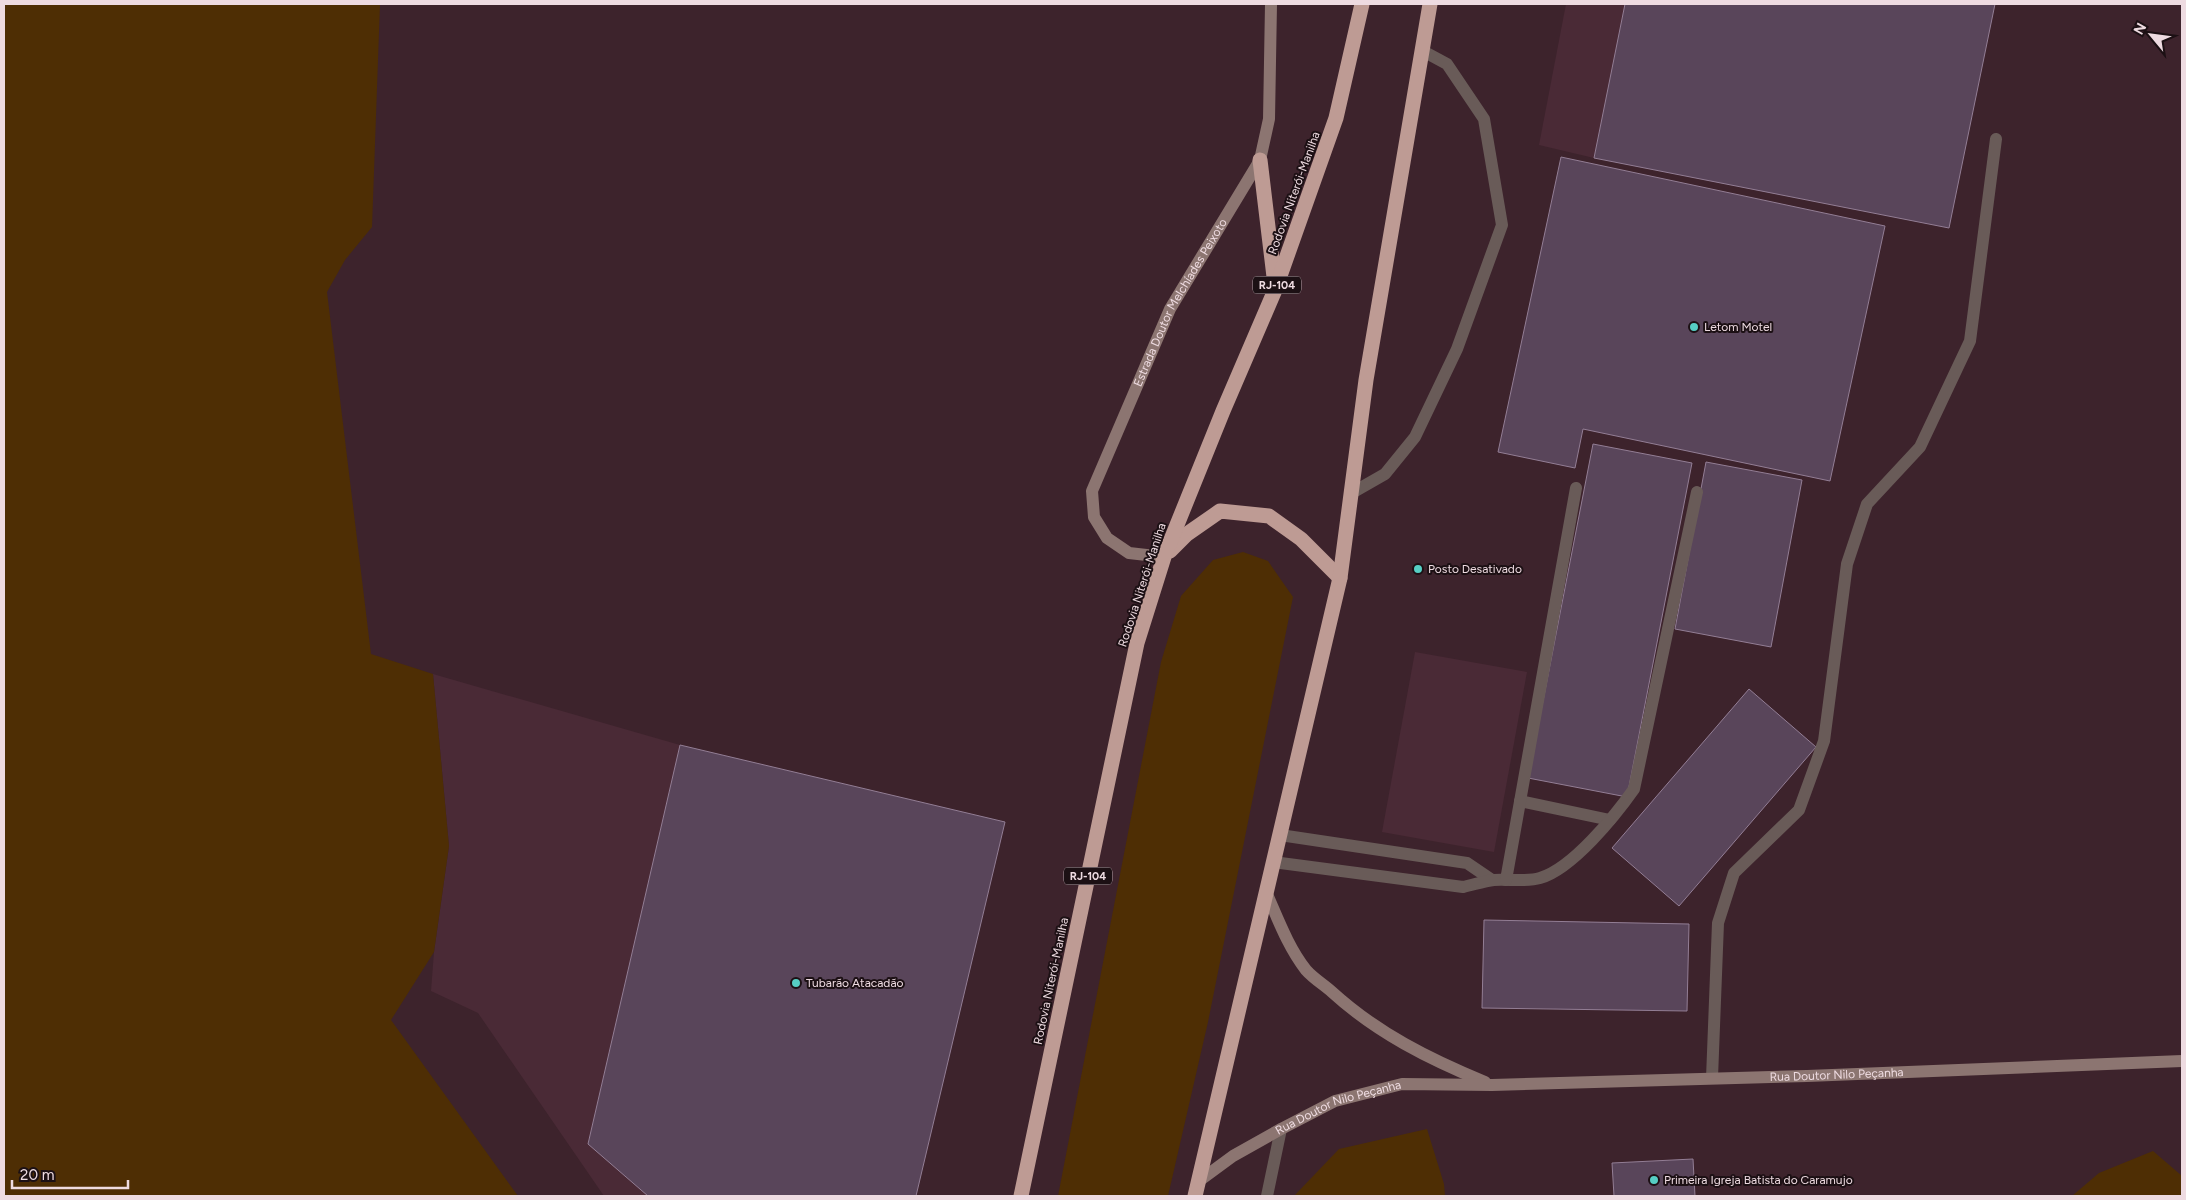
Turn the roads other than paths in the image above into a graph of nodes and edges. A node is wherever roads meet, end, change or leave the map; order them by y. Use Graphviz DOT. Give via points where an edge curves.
graph roads {
  1 [pos="1271,4"];
  2 [pos="1362,4"];
  3 [pos="1430,4"];
  4 [pos="1422,50"];
  5 [pos="1996,139"];
  6 [pos="1260,160"];
  7 [pos="1275,290"];
  8 [pos="1576,488"];
  9 [pos="1697,492"];
  10 [pos="1350,494"];
  11 [pos="1164,557"];
  12 [pos="1340,578"];
  13 [pos="1520,801"];
  14 [pos="1610,820"];
  15 [pos="1280,835"];
  16 [pos="1273,862"];
  17 [pos="1492,880"];
  18 [pos="1506,880"];
  19 [pos="1266,892"];
  20 [pos="2182,1061"];
  21 [pos="1712,1078"];
  22 [pos="1492,1085"];
  23 [pos="1281,1129"];
  24 [pos="1199,1181"];
  25 [pos="1021,1196"];
  26 [pos="1195,1196"];
  27 [pos="1267,1196"];
  1 -- 6 [label="street, Estrada Doutor Melchíades Peixoto" via="1269,119"];
  2 -- 7 [label="highway, Rodovia Niterói-Manilha / RJ-104" via="1336,118"];
  3 -- 4 [label="highway"];
  4 -- 10 [label="highway"];
  4 -- 10 [label="street" via="1447,64 1484,119 1502,225 1457,349 1415,437 1385,474"];
  5 -- 21 [label="street" via="1970,341 1920,447 1867,504 1847,564 1824,741 1806,793 1799,810 1734,873 1718,923"];
  6 -- 7 [label="highway"];
  6 -- 11 [label="street, Estrada Doutor Melchíades Peixoto" via="1170,309 1092,491 1094,517 1107,538 1129,553"];
  7 -- 11 [label="highway, Rodovia Niterói-Manilha / RJ-104"];
  8 -- 13 [label="street"];
  9 -- 14 [label="street" via="1634,789"];
  10 -- 12 [label="highway"];
  11 -- 12 [label="highway" via="1187,534 1220,511 1270,516 1301,539"];
  11 -- 25 [label="highway, Rodovia Niterói-Manilha / RJ-104" via="1137,643"];
  12 -- 15 [label="highway"];
  13 -- 14 [label="street"];
  13 -- 18 [label="street"];
  14 -- 18 [label="street" via="1571,860 1555,871 1539,878"];
  15 -- 16 [label="highway"];
  15 -- 17 [label="street" via="1467,863"];
  16 -- 17 [label="street" via="1464,887"];
  16 -- 19 [label="highway"];
  17 -- 18 [label="street"];
  19 -- 22 [label="street, Rua Doutor Nilo Peçanha" via="1286,939 1307,970 1354,1012 1403,1045"];
  19 -- 24 [label="highway"];
  20 -- 21 [label="street, Rua Doutor Nilo Peçanha"];
  21 -- 22 [label="street, Rua Doutor Nilo Peçanha"];
  22 -- 23 [label="street, Rua Doutor Nilo Peçanha" via="1402,1084 1335,1102"];
  23 -- 24 [label="street, Rua Doutor Nilo Peçanha" via="1233,1156"];
  23 -- 27 [label="street"];
  24 -- 26 [label="highway"];
}
